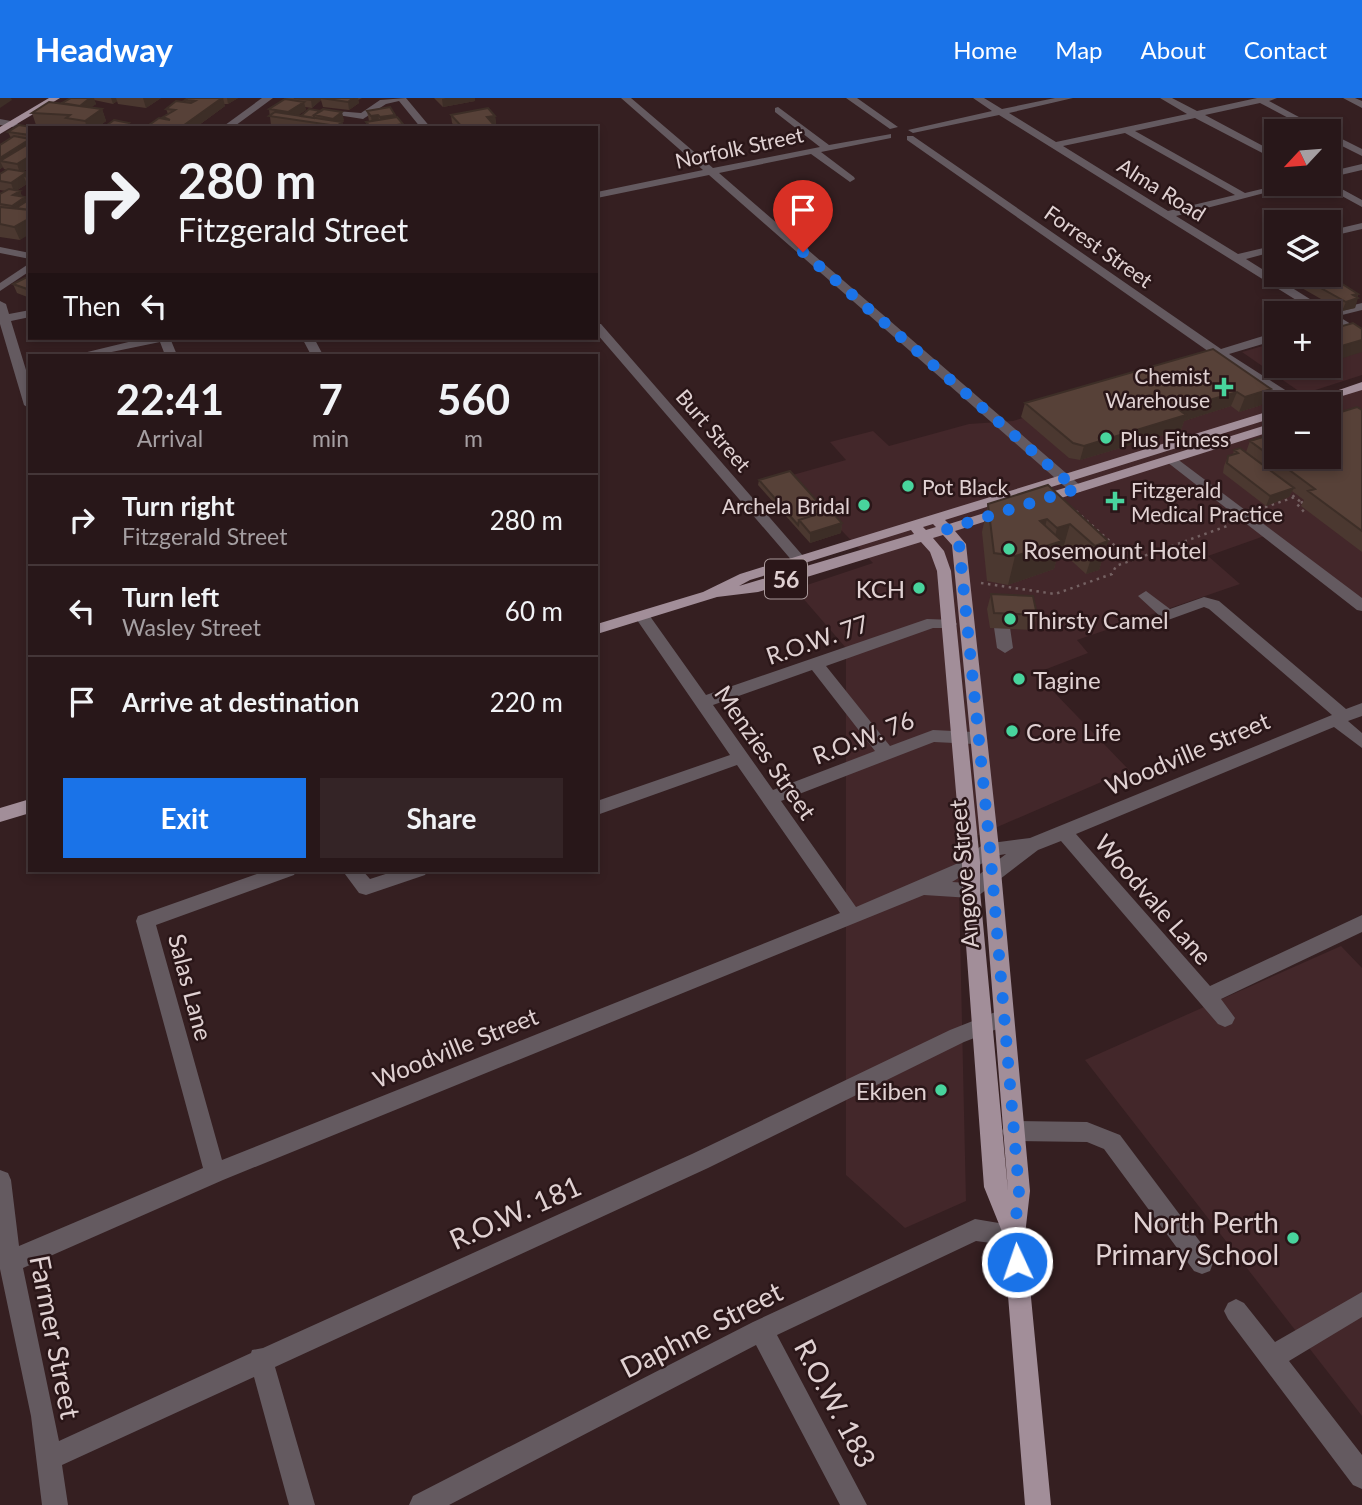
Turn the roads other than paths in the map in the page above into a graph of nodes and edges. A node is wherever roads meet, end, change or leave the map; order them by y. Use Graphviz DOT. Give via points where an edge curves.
graph roads {
  1 [pos="55,98"];
  2 [pos="268,98"];
  3 [pos="401,98"];
  4 [pos="626,98"];
  5 [pos="851,98"];
  6 [pos="978,98"];
  7 [pos="1068,98"];
  8 [pos="1165,98"];
  9 [pos="1272,98"];
  10 [pos="1348,98"];
  11 [pos="1260,100"];
  12 [pos="1362,105"];
  13 [pos="778,110"];
  14 [pos="1001,112"];
  15 [pos="336,114"];
  16 [pos="1196,114"];
  17 [pos="1297,119"];
  18 [pos="0,122"];
  19 [pos="13,124"];
  20 [pos="229,126"];
  21 [pos="424,126"];
  22 [pos="1127,130"];
  23 [pos="0,131"];
  24 [pos="891,132"];
  25 [pos="912,134"];
  26 [pos="1341,142"];
  27 [pos="1056,145"];
  28 [pos="827,148"];
  29 [pos="813,151"];
  30 [pos="1264,151"];
  31 [pos="1362,153"];
  32 [pos="1362,167"];
  33 [pos="1341,172"];
  34 [pos="712,173"];
  35 [pos="850,179"];
  36 [pos="1264,191"];
  37 [pos="602,193"];
  38 [pos="1341,193"];
  39 [pos="1243,196"];
  40 [pos="1362,204"];
  41 [pos="1167,215"];
  42 [pos="1362,226"];
  43 [pos="1341,231"];
  44 [pos="0,250"];
  45 [pos="1264,251"];
  46 [pos="28,256"];
  47 [pos="1237,258"];
  48 [pos="28,267"];
  49 [pos="0,288"];
  50 [pos="1305,301"];
  51 [pos="0,304"];
  52 [pos="1362,306"];
  53 [pos="1341,311"];
  54 [pos="28,313"];
  55 [pos="3,319"];
  56 [pos="1341,322"];
  57 [pos="598,328"];
  58 [pos="1357,331"];
  59 [pos="1264,339"];
  60 [pos="152,340"];
  61 [pos="1218,352"];
  62 [pos="86,354"];
  63 [pos="1198,356"];
  64 [pos="25,368"];
  65 [pos="1267,385"];
  66 [pos="1362,386"];
  67 [pos="28,390"];
  68 [pos="1274,392"];
  69 [pos="1280,392"];
  70 [pos="1341,392"];
  71 [pos="1362,399"];
  72 [pos="1341,406"];
  73 [pos="1009,412"];
  74 [pos="992,417"];
  75 [pos="1264,417"];
  76 [pos="1264,430"];
  77 [pos="1172,459"];
  78 [pos="1064,478"];
  79 [pos="1076,489"];
  80 [pos="936,517"];
  81 [pos="947,529"];
  82 [pos="919,530"];
  83 [pos="799,560"];
  84 [pos="708,595"];
  85 [pos="1146,596"];
  86 [pos="998,599"];
  87 [pos="1362,606"];
  88 [pos="642,616"];
  89 [pos="948,624"];
  90 [pos="598,629"];
  91 [pos="1005,648"];
  92 [pos="817,664"];
  93 [pos="701,702"];
  94 [pos="1362,709"];
  95 [pos="1340,718"];
  96 [pos="969,738"];
  97 [pos="1362,742"];
  98 [pos="887,754"];
  99 [pos="739,758"];
  100 [pos="768,799"];
  101 [pos="28,807"];
  102 [pos="598,808"];
  103 [pos="0,815"];
  104 [pos="1064,832"];
  105 [pos="1032,845"];
  106 [pos="990,849"];
  107 [pos="971,862"];
  108 [pos="282,872"];
  109 [pos="353,872"];
  110 [pos="413,872"];
  111 [pos="991,878"];
  112 [pos="923,888"];
  113 [pos="971,891"];
  114 [pos="850,915"];
  115 [pos="1362,923"];
  116 [pos="1207,997"];
  117 [pos="1003,1018"];
  118 [pos="1225,1018"];
  119 [pos="981,1026"];
  120 [pos="1013,1130"];
  121 [pos="215,1173"];
  122 [pos="0,1180"];
  123 [pos="1014,1235"];
  124 [pos="10,1262"];
  125 [pos="1202,1263"];
  126 [pos="1362,1304"];
  127 [pos="1236,1311"];
  128 [pos="761,1330"];
  129 [pos="1273,1357"];
  130 [pos="261,1359"];
  131 [pos="49,1458"];
  132 [pos="1362,1476"];
  133 [pos="55,1505"];
  134 [pos="302,1505"];
  135 [pos="422,1505"];
  136 [pos="854,1505"];
  137 [pos="1038,1505"];
  1 -- 19 [label="main road"];
  2 -- 20 [label="street"];
  3 -- 15 [label="street" via="383,102 363,116"];
  3 -- 21 [label="street"];
  4 -- 34 [label="street"];
  5 -- 24 [label="street"];
  6 -- 14 [label="street, Alma Road"];
  7 -- 14 [label="street"];
  8 -- 16 [label="street"];
  9 -- 11 [label="street"];
  10 -- 12 [label="street"];
  11 -- 16 [label="street"];
  11 -- 17 [label="street"];
  13 -- 28 [label="street"];
  14 -- 25 [label="street"];
  14 -- 27 [label="street, Alma Road"];
  16 -- 22 [label="street"];
  16 -- 30 [label="street"];
  18 -- 19 [label="street"];
  19 -- 23 [label="main road"];
  22 -- 27 [label="street"];
  22 -- 39 [label="street"];
  24 -- 25 [label="street"];
  24 -- 28 [label="street, Norfolk Street"];
  25 -- 61 [label="street, Forrest Street"];
  26 -- 31 [label="street"];
  27 -- 41 [label="street, Alma Road"];
  28 -- 29 [label="street, Norfolk Street"];
  29 -- 34 [label="street, Norfolk Street"];
  29 -- 35 [label="street"];
  32 -- 33 [label="street"];
  34 -- 37 [label="street, Norfolk Street"];
  34 -- 74 [label="street"];
  36 -- 39 [label="street"];
  38 -- 40 [label="street"];
  39 -- 41 [label="street"];
  41 -- 47 [label="street, Alma Road"];
  42 -- 43 [label="street"];
  44 -- 46 [label="street"];
  45 -- 47 [label="street"];
  47 -- 50 [label="street, Alma Road"];
  48 -- 49 [label="street"];
  51 -- 55 [label="street"];
  52 -- 53 [label="street"];
  54 -- 55 [label="street"];
  55 -- 64 [label="street"];
  56 -- 58 [label="street, Alma Road"];
  57 -- 83 [label="street, Burt Street"];
  59 -- 61 [label="street"];
  60 -- 62 [label="street"];
  61 -- 63 [label="street"];
  61 -- 65 [label="street, Forrest Street"];
  64 -- 67 [label="street"];
  65 -- 68 [label="street, Forrest Street"];
  65 -- 69 [label="street, Forrest Street"];
  66 -- 70 [label="main road"];
  71 -- 72 [label="main road"];
  73 -- 74 [label="street"];
  74 -- 78 [label="street"];
  75 -- 78 [label="main road, 56"];
  76 -- 77 [label="main road, 56"];
  77 -- 79 [label="main road, 56"];
  77 -- 87 [label="street"];
  78 -- 79 [label="street"];
  78 -- 80 [label="main road, 56"];
  79 -- 81 [label="main road, 56"];
  80 -- 81 [label="main road, Angove Street"];
  80 -- 82 [label="main road, 56"];
  81 -- 82 [label="main road, 56"];
  81 -- 96 [label="main road, Angove Street" via="959,544"];
  82 -- 83 [label="main road, 56"];
  82 -- 84 [label="main road, 56" via="753,589"];
  82 -- 89 [label="main road, Angove Street" via="939,556 944,571"];
  83 -- 84 [label="main road, 56" via="745,577"];
  84 -- 88 [label="main road, 56"];
  85 -- 95 [label="street" via="1168,615 1204,602 1214,606"];
  86 -- 91 [label="street"];
  88 -- 90 [label="main road, 56"];
  88 -- 93 [label="street, Menzies Street"];
  89 -- 92 [label="street, R.O.W. 77" via="932,623"];
  89 -- 96 [label="main road, Angove Street"];
  92 -- 93 [label="street, R.O.W. 77"];
  92 -- 98 [label="street"];
  93 -- 99 [label="street, Menzies Street"];
  94 -- 95 [label="street, Woodville Street"];
  95 -- 97 [label="street"];
  95 -- 104 [label="street, Woodville Street"];
  96 -- 98 [label="street, R.O.W. 76" via="933,736"];
  96 -- 106 [label="main road, Angove Street"];
  96 -- 107 [label="main road, Angove Street"];
  98 -- 100 [label="street, R.O.W. 76"];
  99 -- 100 [label="street, Menzies Street"];
  99 -- 102 [label="street"];
  100 -- 114 [label="street, Menzies Street"];
  101 -- 103 [label="main road"];
  104 -- 105 [label="street, Woodville Street"];
  104 -- 116 [label="street, Woodvale Lane"];
  105 -- 106 [label="street, Woodville Street"];
  105 -- 111 [label="street, Woodville Street"];
  106 -- 107 [label="street, Woodville Street"];
  106 -- 111 [label="main road, Angove Street"];
  107 -- 112 [label="street, Woodville Street"];
  107 -- 113 [label="main road, Angove Street"];
  108 -- 121 [label="street, Salas Lane" via="145,921"];
  109 -- 110 [label="street" via="366,888"];
  111 -- 113 [label="street, Woodville Street"];
  111 -- 117 [label="main road, Angove Street"];
  112 -- 113 [label="street, Woodville Street"];
  112 -- 114 [label="street, Woodville Street"];
  113 -- 119 [label="main road, Angove Street"];
  114 -- 121 [label="street, Woodville Street"];
  115 -- 116 [label="street, Woodvale Lane"];
  116 -- 118 [label="street, Woodvale Lane"];
  117 -- 119 [label="street, R.O.W. 181"];
  117 -- 120 [label="main road, Angove Street"];
  119 -- 123 [label="main road, Angove Street" via="995,1187"];
  119 -- 130 [label="street, R.O.W. 181" via="700,1161"];
  120 -- 123 [label="main road, Angove Street" via="1019,1191"];
  120 -- 125 [label="street" via="1087,1132 1112,1142"];
  121 -- 124 [label="street, Woodville Street"];
  122 -- 124 [label="street, Farmer Street"];
  123 -- 128 [label="street, Daphne Street" via="975,1230"];
  123 -- 137 [label="main road, Angove Street"];
  124 -- 131 [label="street, Farmer Street"];
  126 -- 129 [label="street"];
  127 -- 129 [label="street"];
  128 -- 135 [label="street, Daphne Street"];
  128 -- 136 [label="street, R.O.W. 183"];
  129 -- 132 [label="street"];
  130 -- 131 [label="street, R.O.W. 181"];
  130 -- 134 [label="street"];
  131 -- 133 [label="street, Farmer Street"];
}
